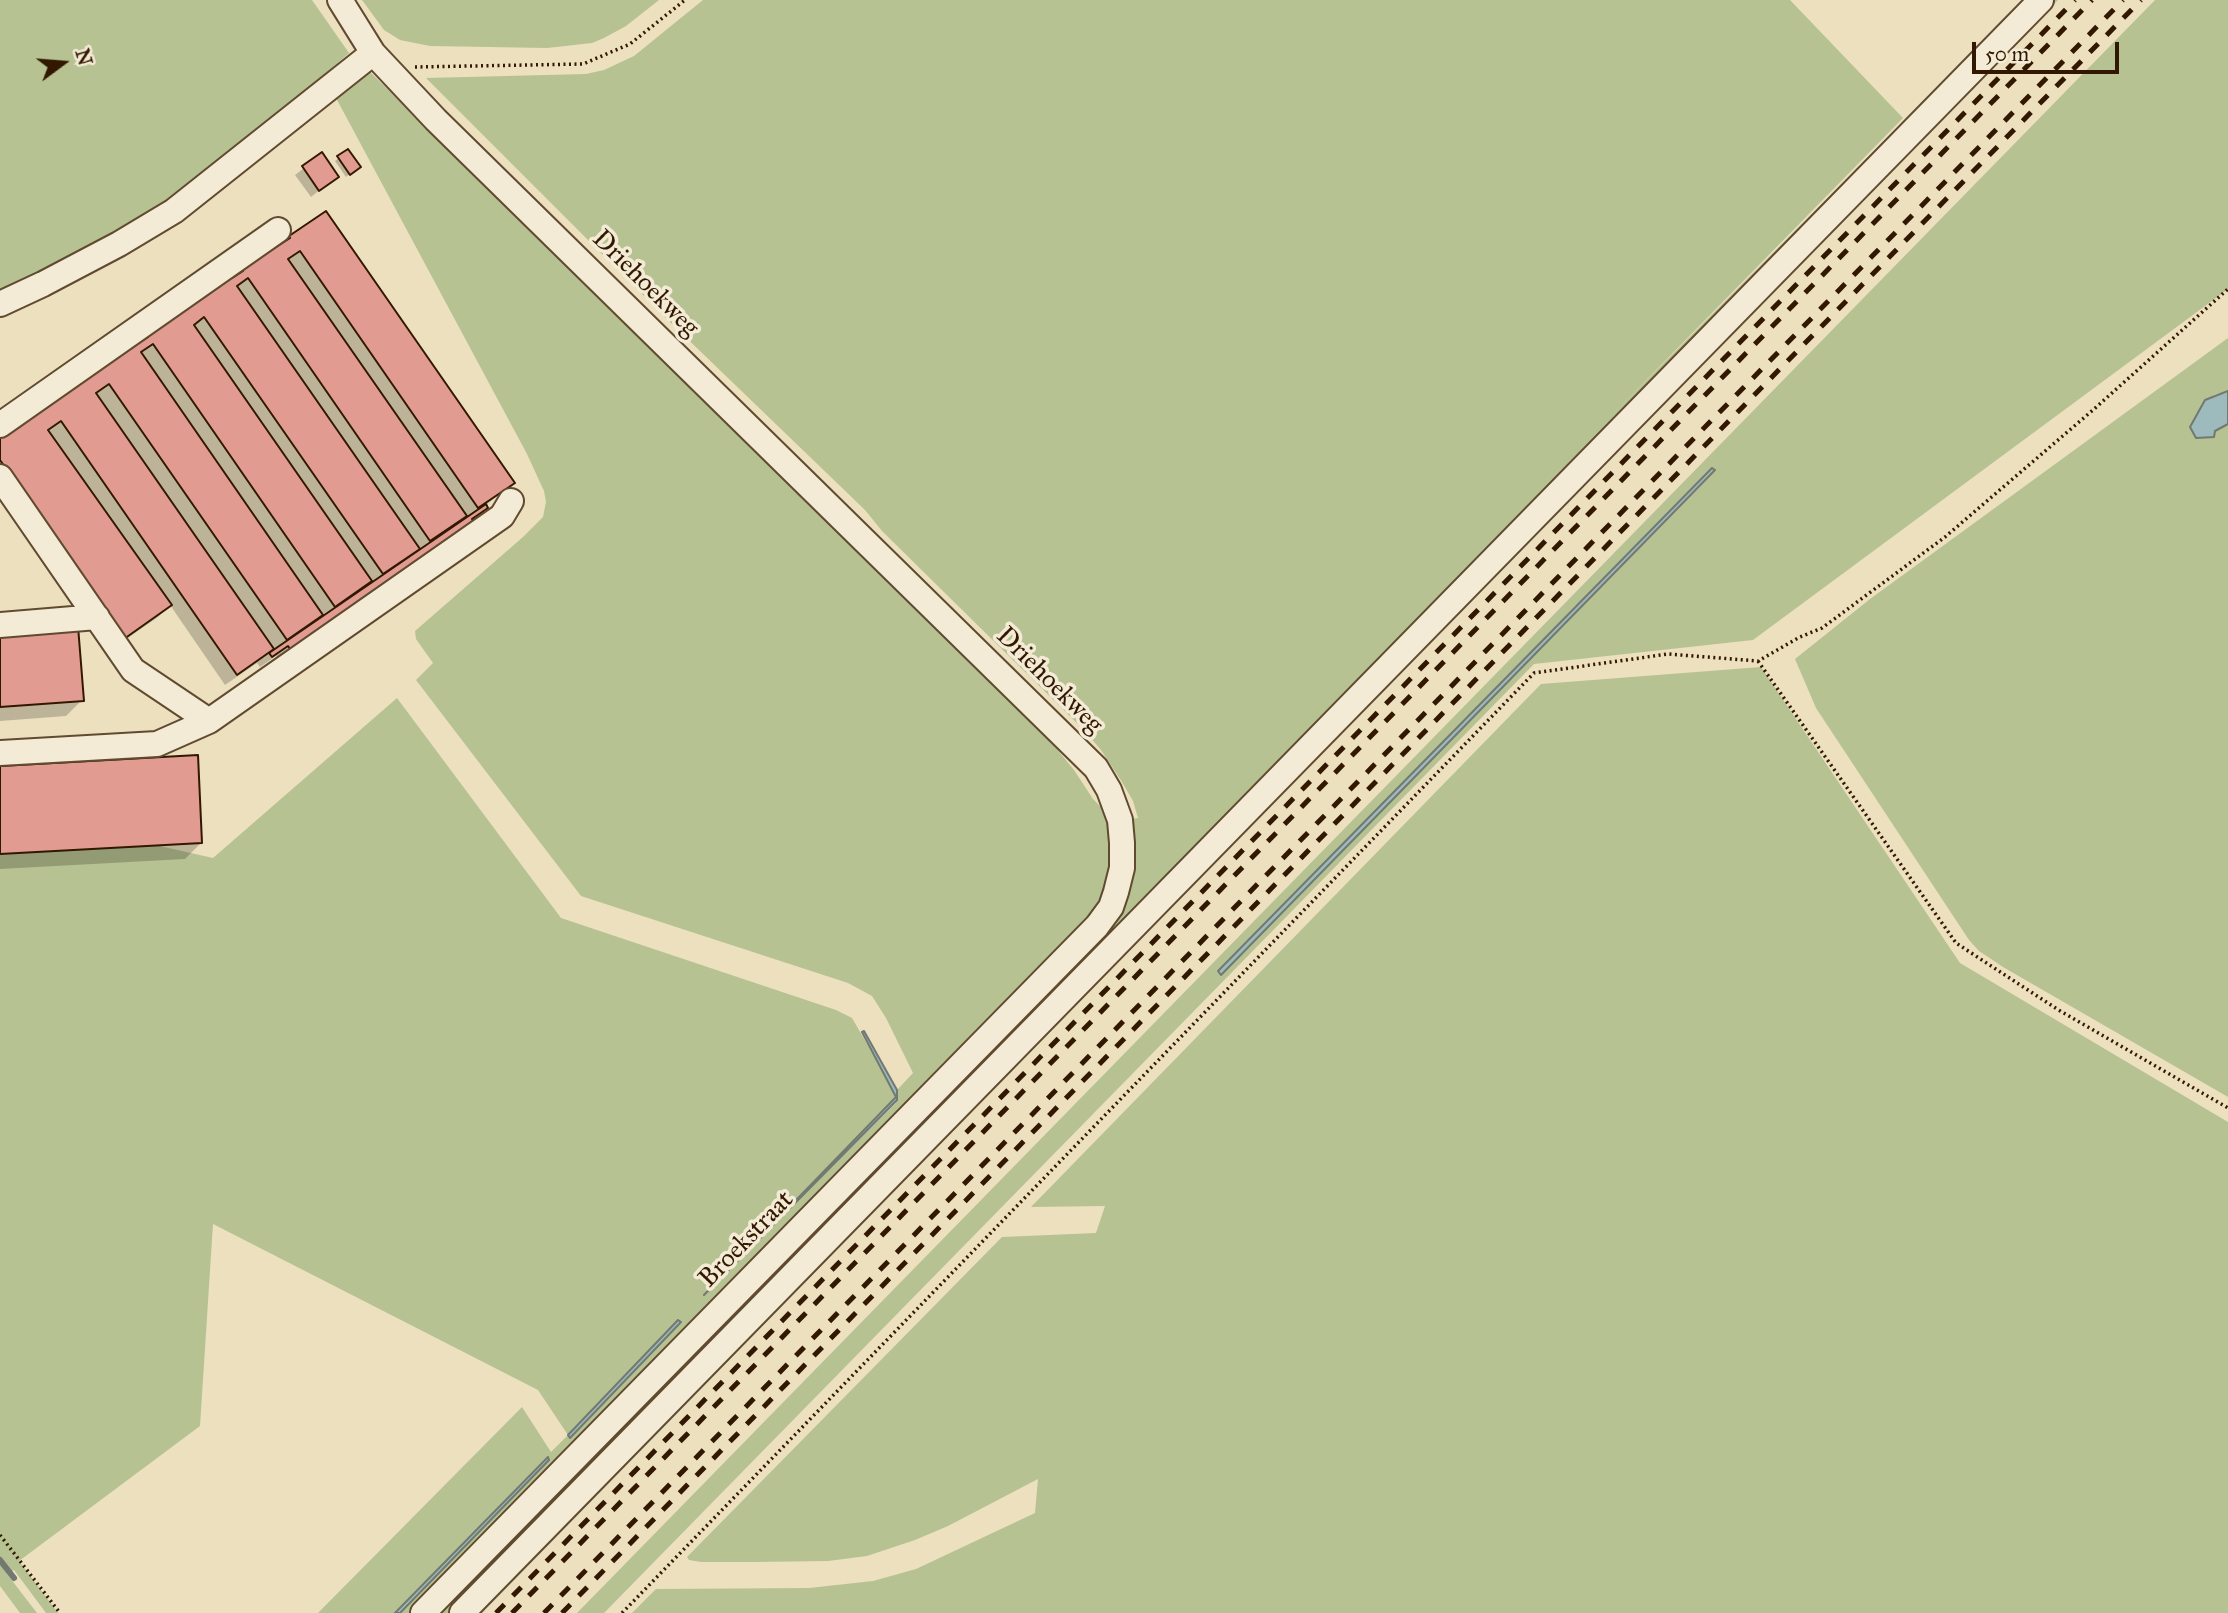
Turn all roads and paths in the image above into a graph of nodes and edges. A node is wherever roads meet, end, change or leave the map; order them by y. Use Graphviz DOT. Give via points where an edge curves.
graph roads {
  1 [pos="340,0"];
  2 [pos="685,0"];
  3 [pos="2041,0"];
  4 [pos="373,53"];
  5 [pos="405,67"];
  6 [pos="278,230"];
  7 [pos="2228,289"];
  8 [pos="0,304"];
  9 [pos="0,425"];
  10 [pos="0,477"];
  11 [pos="511,501"];
  12 [pos="97,617"];
  13 [pos="0,625"];
  14 [pos="1758,661"];
  15 [pos="209,721"];
  16 [pos="0,753"];
  17 [pos="1164,897"];
  18 [pos="1114,900"];
  19 [pos="2228,1108"];
  20 [pos="0,1535"];
  21 [pos="60,1613"];
  22 [pos="423,1613"];
  23 [pos="462,1613"];
  24 [pos="622,1613"];
  1 -- 4 [label="street, Driehoekweg"];
  2 -- 5 [label="path" via="629,44 583,64"];
  3 -- 17 [label="street"];
  4 -- 8 [label="street" via="174,211 43,285"];
  4 -- 18 [label="street, Driehoekweg" via="1096,768 1120,820 1123,858"];
  6 -- 9 [label="street"];
  7 -- 14 [label="path" via="1945,537 1822,628"];
  10 -- 12 [label="street"];
  11 -- 15 [label="street" via="502,516"];
  12 -- 13 [label="street"];
  12 -- 15 [label="street" via="133,670"];
  14 -- 19 [label="path" via="1956,943 2057,1009"];
  14 -- 24 [label="path" via="1668,653 1534,673"];
  15 -- 16 [label="street" via="157,744"];
  17 -- 18 [label="street" via="1140,906"];
  17 -- 23 [label="street"];
  18 -- 22 [label="street, Broekstraat" via="1097,926"];
  20 -- 21 [label="path"];
}
